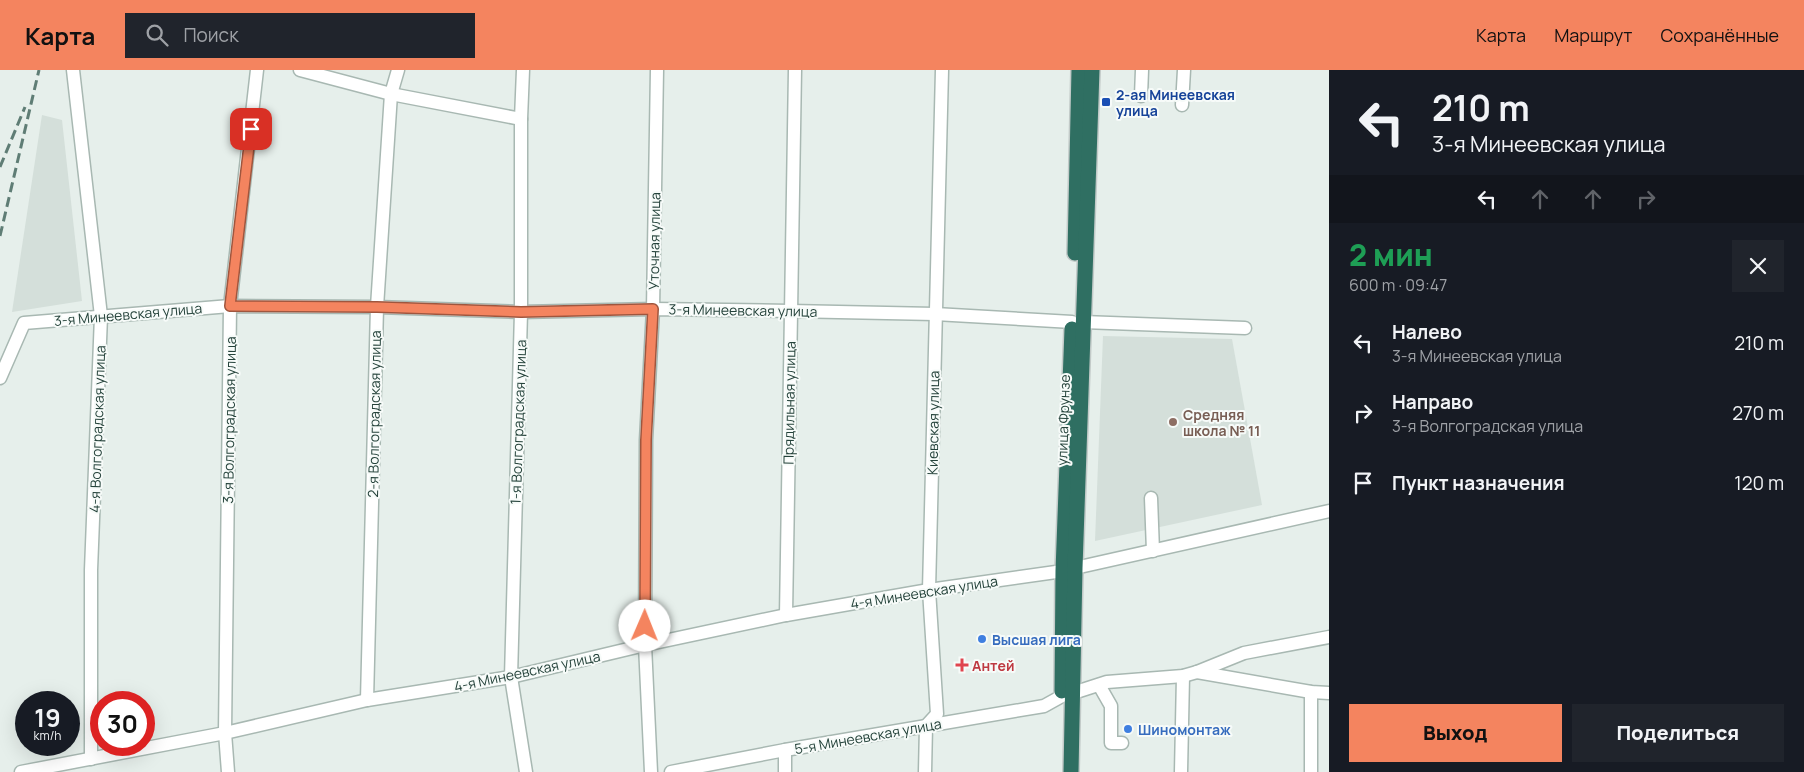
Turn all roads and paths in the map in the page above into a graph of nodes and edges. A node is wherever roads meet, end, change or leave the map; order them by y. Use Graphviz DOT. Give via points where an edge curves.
graph roads {
  1 [pos="73,70"];
  2 [pos="257,70"];
  3 [pos="300,70"];
  4 [pos="398,70"];
  5 [pos="523,70"];
  6 [pos="657,70"];
  7 [pos="796,70"];
  8 [pos="942,70"];
  9 [pos="1080,70"];
  10 [pos="1092,70"];
  11 [pos="1142,70"];
  12 [pos="1184,70"];
  13 [pos="391,94"];
  14 [pos="1141,96"];
  15 [pos="1182,105"];
  16 [pos="521,119"];
  17 [pos="230,306"];
  18 [pos="377,307"];
  19 [pos="653,309"];
  20 [pos="790,311"];
  21 [pos="521,312"];
  22 [pos="935,314"];
  23 [pos="102,316"];
  24 [pos="1078,322"];
  25 [pos="1245,328"];
  26 [pos="0,378"];
  27 [pos="1151,498"];
  28 [pos="1329,511"];
  29 [pos="1153,551"];
  30 [pos="1069,570"];
  31 [pos="929,590"];
  32 [pos="786,615"];
  33 [pos="1329,637"];
  34 [pos="645,645"];
  35 [pos="1197,672"];
  36 [pos="1183,676"];
  37 [pos="511,677"];
  38 [pos="1099,685"];
  39 [pos="1311,692"];
  40 [pos="1329,693"];
  41 [pos="1067,695"];
  42 [pos="367,700"];
  43 [pos="926,726"];
  44 [pos="225,733"];
  45 [pos="1122,743"];
  46 [pos="785,750"];
  47 [pos="91,759"];
  48 [pos="21,772"];
  49 [pos="228,772"];
  50 [pos="526,772"];
  51 [pos="651,772"];
  52 [pos="672,772"];
  53 [pos="785,772"];
  54 [pos="925,772"];
  55 [pos="1061,772"];
  56 [pos="1071,772"];
  57 [pos="1181,772"];
  58 [pos="1311,772"];
  1 -- 23 [label="street, 4-я Волгоградская улица"];
  2 -- 17 [label="street, 3-я Волгоградская улица"];
  3 -- 13 [label="street"];
  4 -- 13 [label="street, 2-я Волгоградская улица"];
  5 -- 16 [label="street, 1-я Волгоградская улица"];
  6 -- 19 [label="street, Уточная улица"];
  7 -- 20 [label="street, Прядильная улица"];
  8 -- 22 [label="street, Киевская улица"];
  9 -- 24 [label="highway, улица Фрунзе"];
  10 -- 24 [label="highway, улица Фрунзе"];
  11 -- 14 [label="street"];
  12 -- 15 [label="street"];
  13 -- 16 [label="street"];
  13 -- 18 [label="street, 2-я Волгоградская улица"];
  16 -- 21 [label="street, 1-я Волгоградская улица"];
  17 -- 18 [label="street, 3-я Минеевская улица"];
  17 -- 23 [label="street, 3-я Минеевская улица"];
  17 -- 44 [label="street, 3-я Волгоградская улица"];
  18 -- 21 [label="street, 3-я Минеевская улица"];
  18 -- 42 [label="street, 2-я Волгоградская улица"];
  19 -- 20 [label="street, 3-я Минеевская улица"];
  19 -- 21 [label="street, 3-я Минеевская улица"];
  19 -- 34 [label="street, Уточная улица" via="646,440"];
  20 -- 22 [label="street, 3-я Минеевская улица"];
  20 -- 32 [label="street, Прядильная улица"];
  21 -- 37 [label="street, 1-я Волгоградская улица"];
  22 -- 24 [label="street, 3-я Минеевская улица"];
  22 -- 31 [label="street, Киевская улица"];
  23 -- 26 [label="street, 3-я Минеевская улица" via="24,323"];
  23 -- 47 [label="street, 4-я Волгоградская улица" via="91,570"];
  24 -- 25 [label="street, 3-я Минеевская улица"];
  24 -- 30 [label="highway, улица Фрунзе"];
  27 -- 29 [label="street"];
  28 -- 29 [label="street, 4-я Минеевская улица"];
  29 -- 30 [label="street, 4-я Минеевская улица"];
  30 -- 31 [label="street, 4-я Минеевская улица"];
  30 -- 41 [label="highway, улица Фрунзе"];
  31 -- 32 [label="street, 4-я Минеевская улица"];
  31 -- 43 [label="street, Киевская улица" via="938,714"];
  32 -- 34 [label="street, 4-я Минеевская улица"];
  33 -- 35 [label="street, 5-я Минеевская улица" via="1244,653"];
  34 -- 37 [label="street, 4-я Минеевская улица"];
  34 -- 51 [label="street, Уточная улица"];
  35 -- 36 [label="street, 5-я Минеевская улица"];
  35 -- 39 [label="street"];
  36 -- 38 [label="street, 5-я Минеевская улица"];
  36 -- 57 [label="street"];
  37 -- 42 [label="street, 4-я Минеевская улица"];
  37 -- 50 [label="street, 1-я Волгоградская улица"];
  38 -- 41 [label="street, 5-я Минеевская улица"];
  38 -- 45 [label="street" via="1111,706 1111,742"];
  39 -- 40 [label="street"];
  39 -- 58 [label="street"];
  41 -- 43 [label="street, 5-я Минеевская улица" via="1044,706"];
  41 -- 55 [label="highway, улица Фрунзе"];
  41 -- 56 [label="highway, улица Фрунзе"];
  42 -- 44 [label="street, 4-я Минеевская улица"];
  43 -- 46 [label="street, 5-я Минеевская улица"];
  43 -- 54 [label="street, Киевская улица"];
  44 -- 47 [label="street, 4-я Минеевская улица"];
  44 -- 49 [label="street, 3-я Волгоградская улица"];
  46 -- 52 [label="street, 5-я Минеевская улица"];
  46 -- 53 [label="street"];
  47 -- 48 [label="street, 4-я Минеевская улица"];
}
